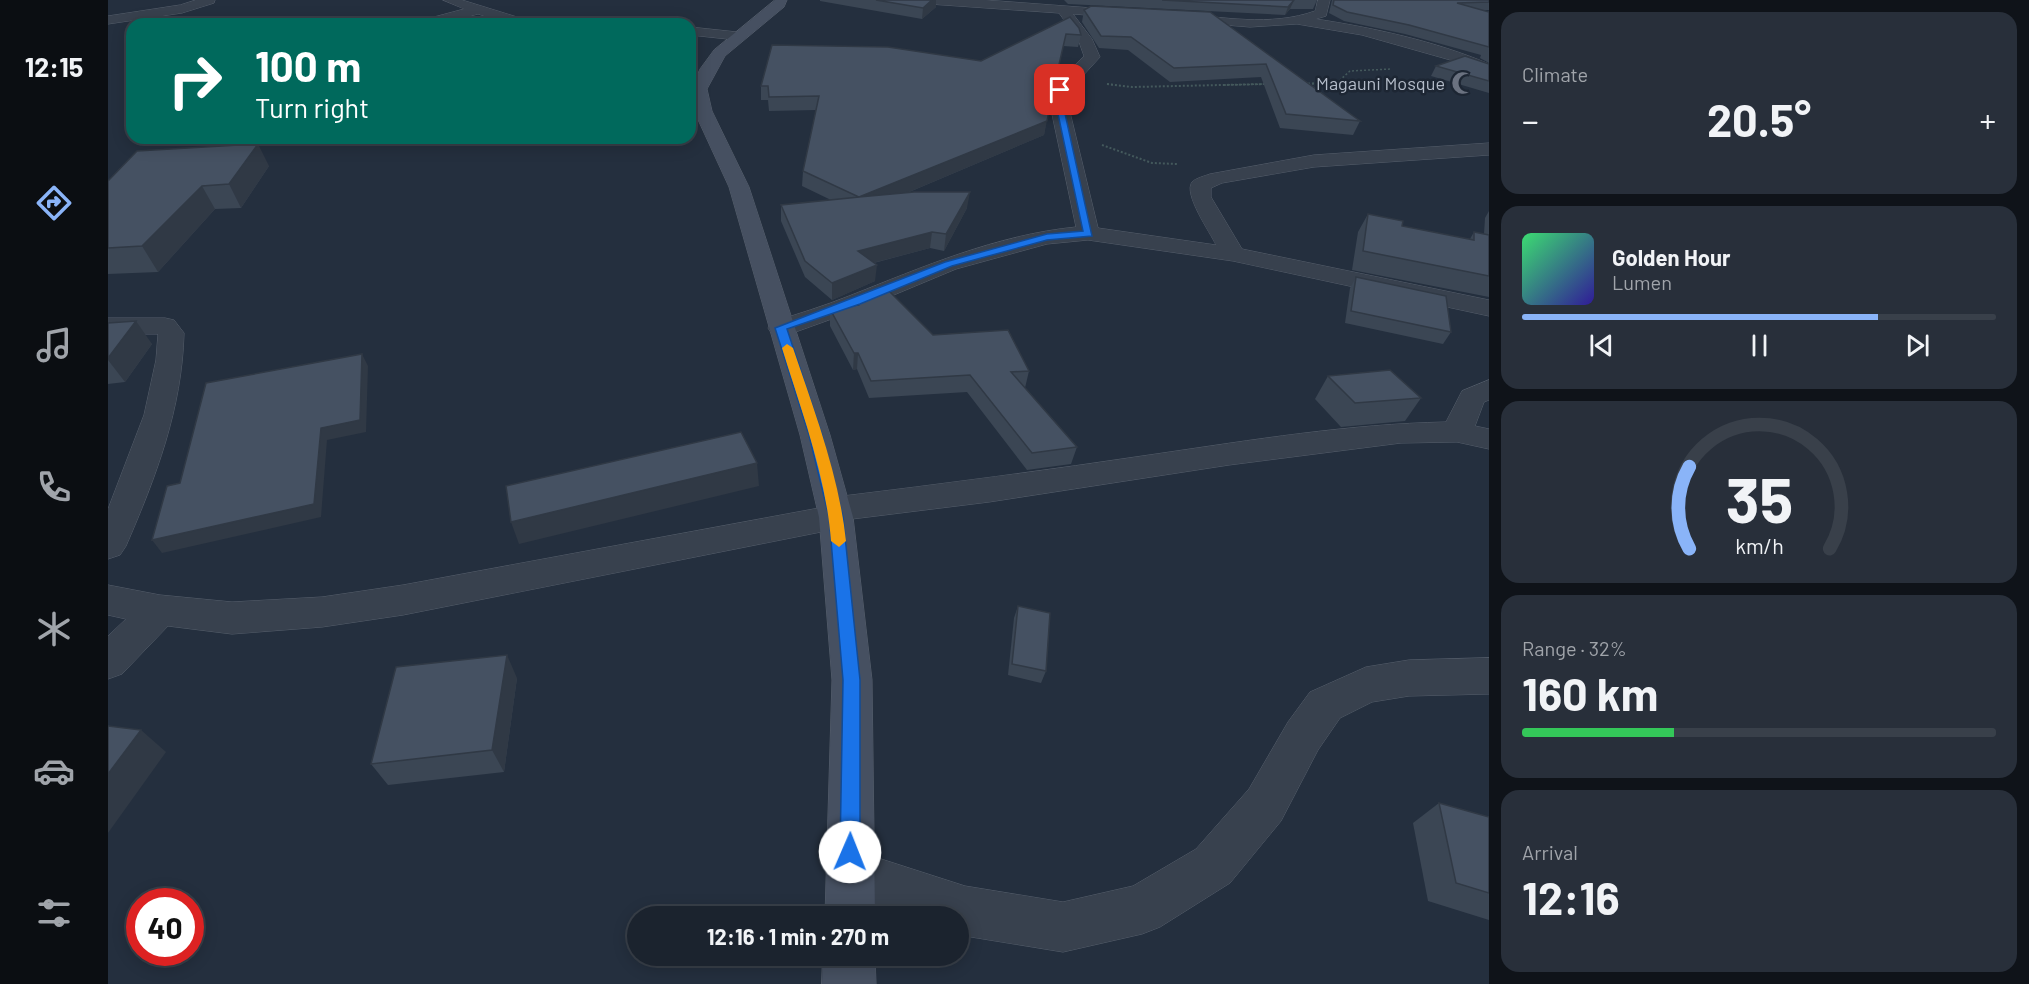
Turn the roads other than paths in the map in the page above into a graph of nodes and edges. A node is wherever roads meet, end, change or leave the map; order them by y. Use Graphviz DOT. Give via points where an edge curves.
graph roads {
  1 [pos="209,0"];
  2 [pos="449,0"];
  3 [pos="781,0"];
  4 [pos="929,0"];
  5 [pos="1324,0"];
  6 [pos="476,10"];
  7 [pos="1063,10"];
  8 [pos="1144,15"];
  9 [pos="1168,17"];
  10 [pos="446,18"];
  11 [pos="504,18"];
  12 [pos="108,20"];
  13 [pos="1300,21"];
  14 [pos="696,32"];
  15 [pos="737,36"];
  16 [pos="1489,70"];
  17 [pos="1489,149"];
  18 [pos="1088,234"];
  19 [pos="1233,254"];
  20 [pos="1489,308"];
  21 [pos="108,326"];
  22 [pos="781,328"];
  23 [pos="1489,389"];
  24 [pos="1457,432"];
  25 [pos="1489,439"];
  26 [pos="835,513"];
  27 [pos="108,546"];
  28 [pos="108,600"];
  29 [pos="160,610"];
  30 [pos="108,662"];
  31 [pos="1489,676"];
  32 [pos="850,895"];
  33 [pos="849,966"];
  34 [pos="849,984"];
  1 -- 12 [label="street" via="182,9"];
  2 -- 6 [label="street"];
  3 -- 15 [label="street"];
  4 -- 7 [label="street"];
  5 -- 13 [label="street" via="1321,13"];
  6 -- 10 [label="street"];
  6 -- 11 [label="street"];
  7 -- 8 [label="street"];
  7 -- 18 [label="street" via="1085,39 1092,57 1060,90 1058,100"];
  9 -- 13 [label="street"];
  13 -- 16 [label="street" via="1363,31"];
  14 -- 15 [label="street"];
  15 -- 22 [label="street" via="708,69 699,89 703,111 739,187"];
  17 -- 19 [label="street" via="1314,161 1217,178 1202,185 1201,197"];
  18 -- 19 [label="street"];
  18 -- 22 [label="street" via="1047,237 948,264"];
  19 -- 20 [label="street"];
  21 -- 27 [label="street" via="159,325 171,333 166,383 150,442"];
  22 -- 26 [label="street"];
  23 -- 24 [label="street" via="1472,397"];
  24 -- 25 [label="street"];
  24 -- 26 [label="street" via="1401,433 1241,453"];
  26 -- 29 [label="street" via="403,600 322,612 232,618"];
  26 -- 32 [label="street" via="852,680"];
  28 -- 29 [label="street"];
  29 -- 30 [label="street"];
  31 -- 32 [label="street" via="1409,678 1366,685 1325,705 1303,736 1266,806 1213,867 1142,909 1064,927"];
  33 -- 34 [label="street"];
}
